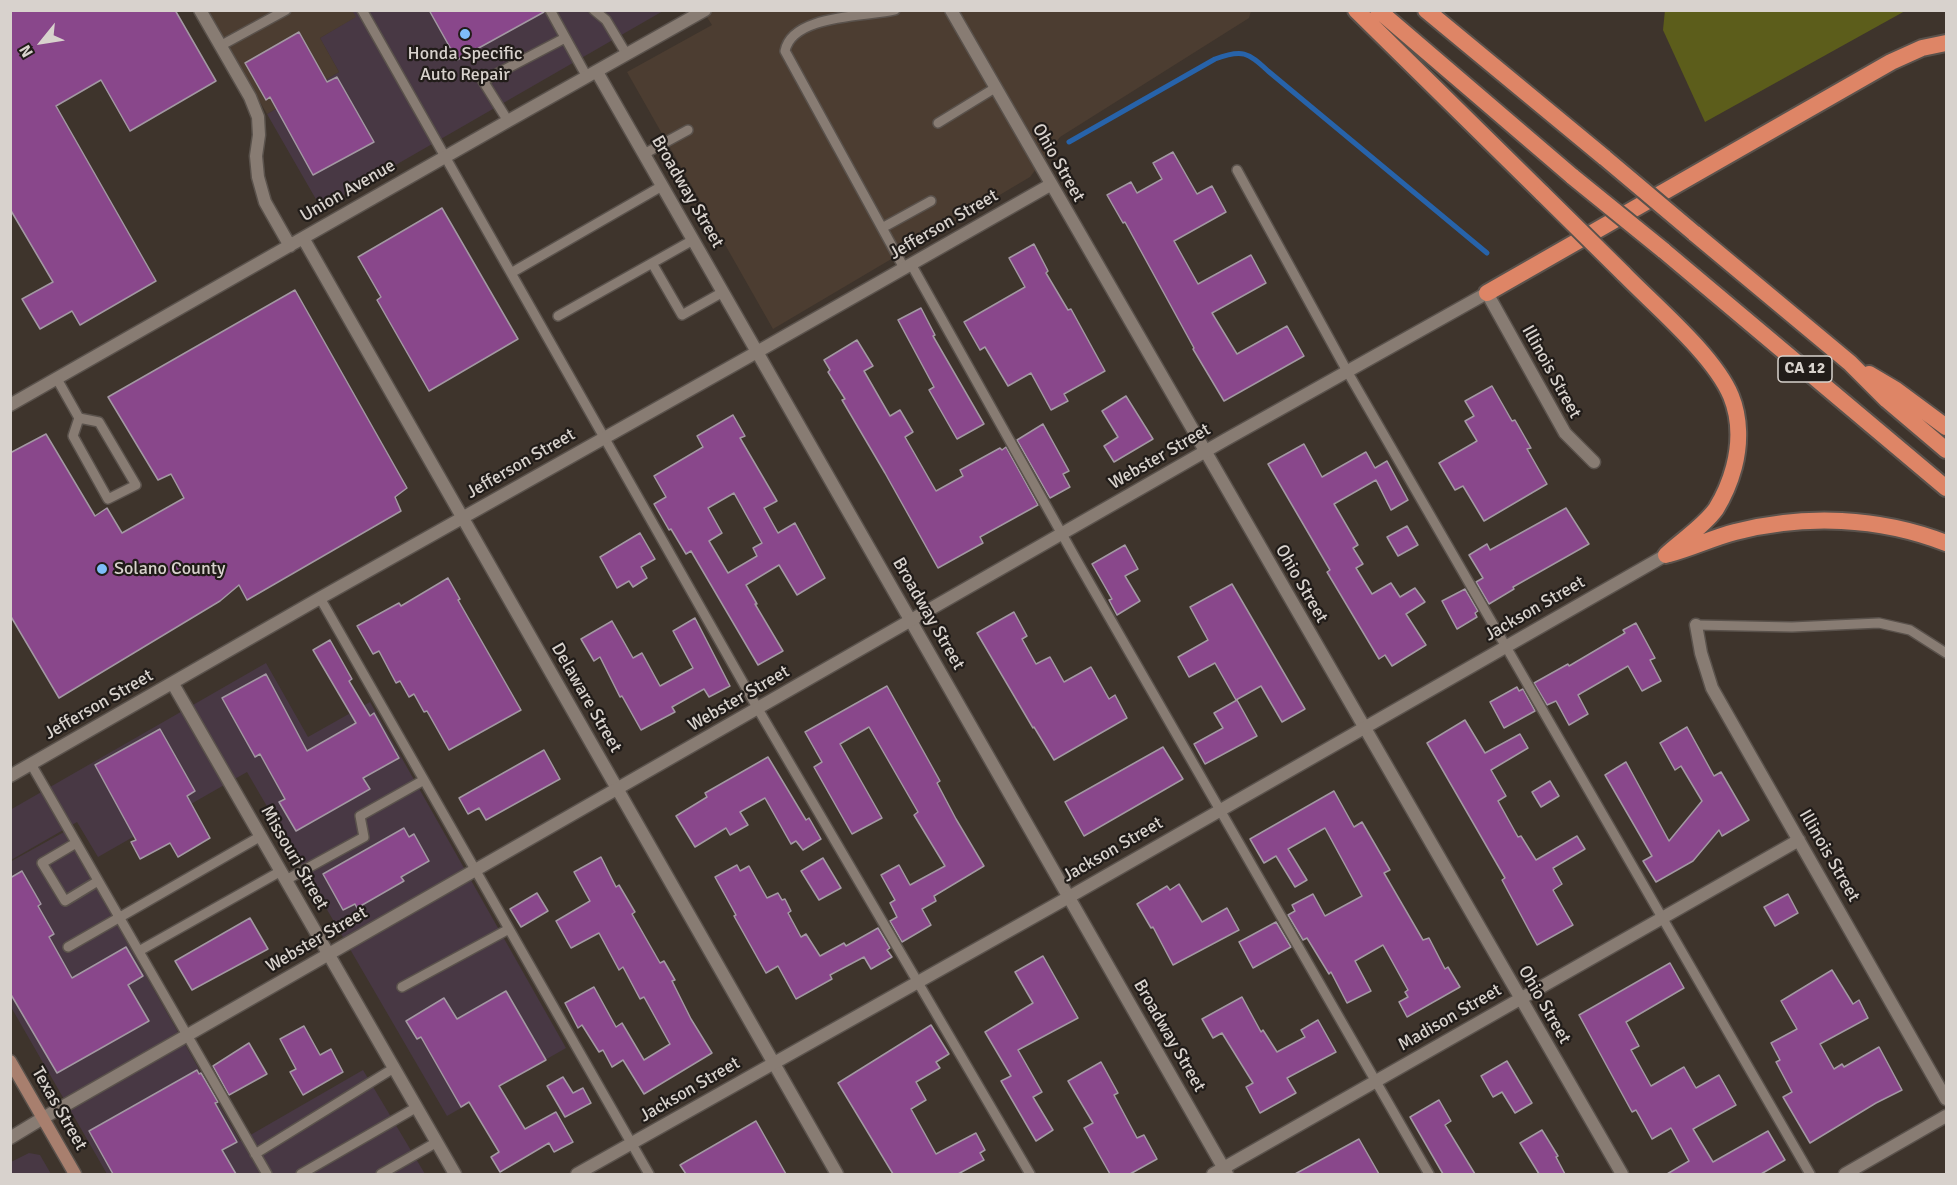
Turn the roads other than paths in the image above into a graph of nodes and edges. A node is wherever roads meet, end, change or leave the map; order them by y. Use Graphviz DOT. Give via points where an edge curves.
graph roads {
  1 [pos="200,10"];
  2 [pos="286,10"];
  3 [pos="362,10"];
  4 [pos="550,10"];
  5 [pos="594,10"];
  6 [pos="895,10"];
  7 [pos="951,10"];
  8 [pos="1356,10"];
  9 [pos="1378,10"];
  10 [pos="1426,10"];
  11 [pos="698,12"];
  12 [pos="841,14"];
  13 [pos="565,38"];
  14 [pos="1947,43"];
  15 [pos="220,46"];
  16 [pos="627,54"];
  17 [pos="592,75"];
  18 [pos="995,88"];
  19 [pos="508,121"];
  20 [pos="938,123"];
  21 [pos="688,130"];
  22 [pos="644,154"];
  23 [pos="446,156"];
  24 [pos="1237,170"];
  25 [pos="1050,184"];
  26 [pos="662,186"];
  27 [pos="931,201"];
  28 [pos="882,228"];
  29 [pos="303,238"];
  30 [pos="693,240"];
  31 [pos="290,246"];
  32 [pos="652,262"];
  33 [pos="908,266"];
  34 [pos="511,273"];
  35 [pos="723,292"];
  36 [pos="1487,293"];
  37 [pos="558,316"];
  38 [pos="757,352"];
  39 [pos="1850,363"];
  40 [pos="1347,371"];
  41 [pos="57,379"];
  42 [pos="10,405"];
  43 [pos="79,418"];
  44 [pos="1947,427"];
  45 [pos="606,437"];
  46 [pos="1947,450"];
  47 [pos="1204,452"];
  48 [pos="1594,462"];
  49 [pos="1947,488"];
  50 [pos="463,518"];
  51 [pos="1062,535"];
  52 [pos="1947,543"];
  53 [pos="1666,555"];
  54 [pos="320,598"];
  55 [pos="911,622"];
  56 [pos="1696,625"];
  57 [pos="1505,647"];
  58 [pos="1947,653"];
  59 [pos="173,684"];
  60 [pos="758,709"];
  61 [pos="1364,728"];
  62 [pos="31,764"];
  63 [pos="10,776"];
  64 [pos="424,780"];
  65 [pos="618,790"];
  66 [pos="1219,810"];
  67 [pos="261,836"];
  68 [pos="1799,840"];
  69 [pos="76,843"];
  70 [pos="476,871"];
  71 [pos="284,876"];
  72 [pos="98,881"];
  73 [pos="1069,897"];
  74 [pos="120,918"];
  75 [pos="1662,918"];
  76 [pos="509,929"];
  77 [pos="68,947"];
  78 [pos="139,951"];
  79 [pos="328,953"];
  80 [pos="917,981"];
  81 [pos="402,987"];
  82 [pos="1521,999"];
  83 [pos="187,1035"];
  84 [pos="10,1061"];
  85 [pos="774,1063"];
  86 [pos="394,1068"];
  87 [pos="1375,1082"];
  88 [pos="1947,1099"];
  89 [pos="417,1107"];
  90 [pos="1947,1116"];
  91 [pos="43,1118"];
  92 [pos="10,1138"];
  93 [pos="436,1142"];
  94 [pos="631,1144"];
  95 [pos="255,1154"];
  96 [pos="1222,1172"];
  97 [pos="75,1174"];
  98 [pos="267,1174"];
  99 [pos="301,1174"];
  100 [pos="381,1174"];
  101 [pos="455,1174"];
  102 [pos="577,1174"];
  103 [pos="649,1174"];
  104 [pos="837,1174"];
  105 [pos="1030,1174"];
  106 [pos="1429,1174"];
  107 [pos="1622,1174"];
  108 [pos="1810,1174"];
  109 [pos="1845,1174"];
  1 -- 15 [label="street"];
  2 -- 15 [label="lane"];
  3 -- 23 [label="lane"];
  4 -- 13 [label="lane"];
  5 -- 16 [label="lane" via="606,20"];
  6 -- 12 [label="lane"];
  7 -- 18 [label="street, Ohio Street"];
  8 -- 53 [label="highway, bridge" via="1686,336 1715,369 1731,396 1738,426 1737,453 1729,484 1716,509"];
  9 -- 49 [label="highway, CA 12, bridge"];
  10 -- 39 [label="highway, CA 12, bridge"];
  11 -- 16 [label="street, Union Avenue"];
  12 -- 28 [label="lane" via="801,30 787,42 785,51"];
  13 -- 17 [label="lane"];
  13 -- 19 [label="lane" via="483,81"];
  14 -- 36 [label="highway" via="1891,62"];
  15 -- 31 [label="street" via="258,117 258,177 265,202"];
  16 -- 17 [label="street, Union Avenue"];
  17 -- 19 [label="street, Union Avenue"];
  17 -- 22 [label="street, Broadway Street"];
  18 -- 20 [label="lane"];
  18 -- 25 [label="street, Ohio Street"];
  19 -- 23 [label="street, Union Avenue"];
  21 -- 22 [label="lane"];
  22 -- 26 [label="street, Broadway Street"];
  23 -- 29 [label="street, Union Avenue"];
  23 -- 34 [label="lane"];
  24 -- 40 [label="lane"];
  25 -- 33 [label="street, Jefferson Street"];
  25 -- 47 [label="street, Ohio Street"];
  26 -- 30 [label="street, Broadway Street"];
  26 -- 34 [label="lane"];
  27 -- 28 [label="lane"];
  28 -- 33 [label="lane"];
  29 -- 31 [label="street, Union Avenue"];
  29 -- 50 [label="street, Delaware Street"];
  30 -- 32 [label="lane"];
  30 -- 35 [label="street, Broadway Street"];
  31 -- 41 [label="street, Union Avenue"];
  32 -- 35 [label="lane" via="682,315"];
  32 -- 37 [label="lane"];
  33 -- 38 [label="street, Jefferson Street"];
  33 -- 51 [label="lane"];
  34 -- 45 [label="lane"];
  35 -- 38 [label="street, Broadway Street"];
  36 -- 40 [label="street, Webster Street"];
  36 -- 48 [label="street, Illinois Street" via="1565,433"];
  38 -- 45 [label="street, Jefferson Street"];
  38 -- 55 [label="street, Broadway Street"];
  39 -- 44 [label="highway"];
  39 -- 46 [label="highway, CA 12"];
  40 -- 47 [label="street, Webster Street"];
  40 -- 57 [label="lane"];
  41 -- 42 [label="street, Union Avenue"];
  41 -- 43 [label="lane"];
  43 -- 43 [label="lane" via="73,436 108,499 136,485 99,422"];
  45 -- 50 [label="street, Jefferson Street"];
  45 -- 60 [label="lane"];
  47 -- 51 [label="street, Webster Street"];
  47 -- 61 [label="street, Ohio Street"];
  50 -- 54 [label="street, Jefferson Street"];
  50 -- 65 [label="street, Delaware Street"];
  51 -- 55 [label="street, Webster Street"];
  51 -- 66 [label="lane"];
  52 -- 53 [label="highway" via="1863,521 1823,520 1777,523 1735,532"];
  53 -- 57 [label="street, Jackson Street"];
  54 -- 59 [label="street, Jefferson Street"];
  54 -- 64 [label="lane"];
  55 -- 60 [label="street, Webster Street"];
  55 -- 73 [label="street, Broadway Street"];
  56 -- 58 [label="lane" via="1792,627 1879,623 1910,630"];
  56 -- 68 [label="street, Illinois Street" via="1712,688"];
  57 -- 61 [label="street, Jackson Street"];
  57 -- 75 [label="lane"];
  59 -- 62 [label="street, Jefferson Street"];
  59 -- 67 [label="street, Missouri Street"];
  60 -- 65 [label="street, Webster Street"];
  60 -- 80 [label="lane"];
  61 -- 66 [label="street, Jackson Street"];
  61 -- 82 [label="street, Ohio Street"];
  62 -- 63 [label="street, Jefferson Street"];
  62 -- 69 [label="lane"];
  64 -- 70 [label="lane"];
  64 -- 71 [label="lane" via="360,816 364,837"];
  65 -- 70 [label="street, Webster Street"];
  65 -- 85 [label="street, Delaware Street"];
  66 -- 73 [label="street, Jackson Street"];
  66 -- 87 [label="lane"];
  67 -- 71 [label="street, Missouri Street"];
  67 -- 74 [label="lane"];
  68 -- 75 [label="street, Madison Street"];
  68 -- 88 [label="street, Illinois Street"];
  69 -- 72 [label="lane"];
  69 -- 72 [label="lane" via="42,863 65,901"];
  70 -- 76 [label="lane"];
  70 -- 79 [label="street, Webster Street"];
  71 -- 78 [label="lane"];
  71 -- 79 [label="street, Missouri Street"];
  72 -- 74 [label="lane"];
  73 -- 80 [label="street, Jackson Street"];
  73 -- 96 [label="street, Broadway Street"];
  74 -- 77 [label="lane"];
  74 -- 78 [label="lane"];
  75 -- 82 [label="street, Madison Street"];
  75 -- 108 [label="lane"];
  76 -- 81 [label="lane"];
  76 -- 94 [label="lane"];
  78 -- 83 [label="lane"];
  79 -- 83 [label="street, Webster Street"];
  79 -- 86 [label="street, Missouri Street"];
  80 -- 85 [label="street, Jackson Street"];
  80 -- 105 [label="lane"];
  82 -- 87 [label="street, Madison Street"];
  82 -- 107 [label="street, Ohio Street"];
  83 -- 91 [label="street, Webster Street"];
  83 -- 95 [label="lane"];
  84 -- 91 [label="main road, Texas Street"];
  85 -- 94 [label="street, Jackson Street"];
  85 -- 104 [label="street, Delaware Street"];
  86 -- 89 [label="street, Missouri Street"];
  86 -- 95 [label="lane"];
  87 -- 96 [label="street, Madison Street"];
  87 -- 106 [label="lane"];
  89 -- 93 [label="street, Missouri Street"];
  89 -- 99 [label="lane"];
  90 -- 109 [label="street"];
  91 -- 92 [label="street, Webster Street"];
  91 -- 97 [label="main road, Texas Street"];
  93 -- 100 [label="lane"];
  93 -- 101 [label="street, Missouri Street"];
  94 -- 102 [label="street, Jackson Street"];
  94 -- 103 [label="lane"];
  95 -- 98 [label="lane"];
}
